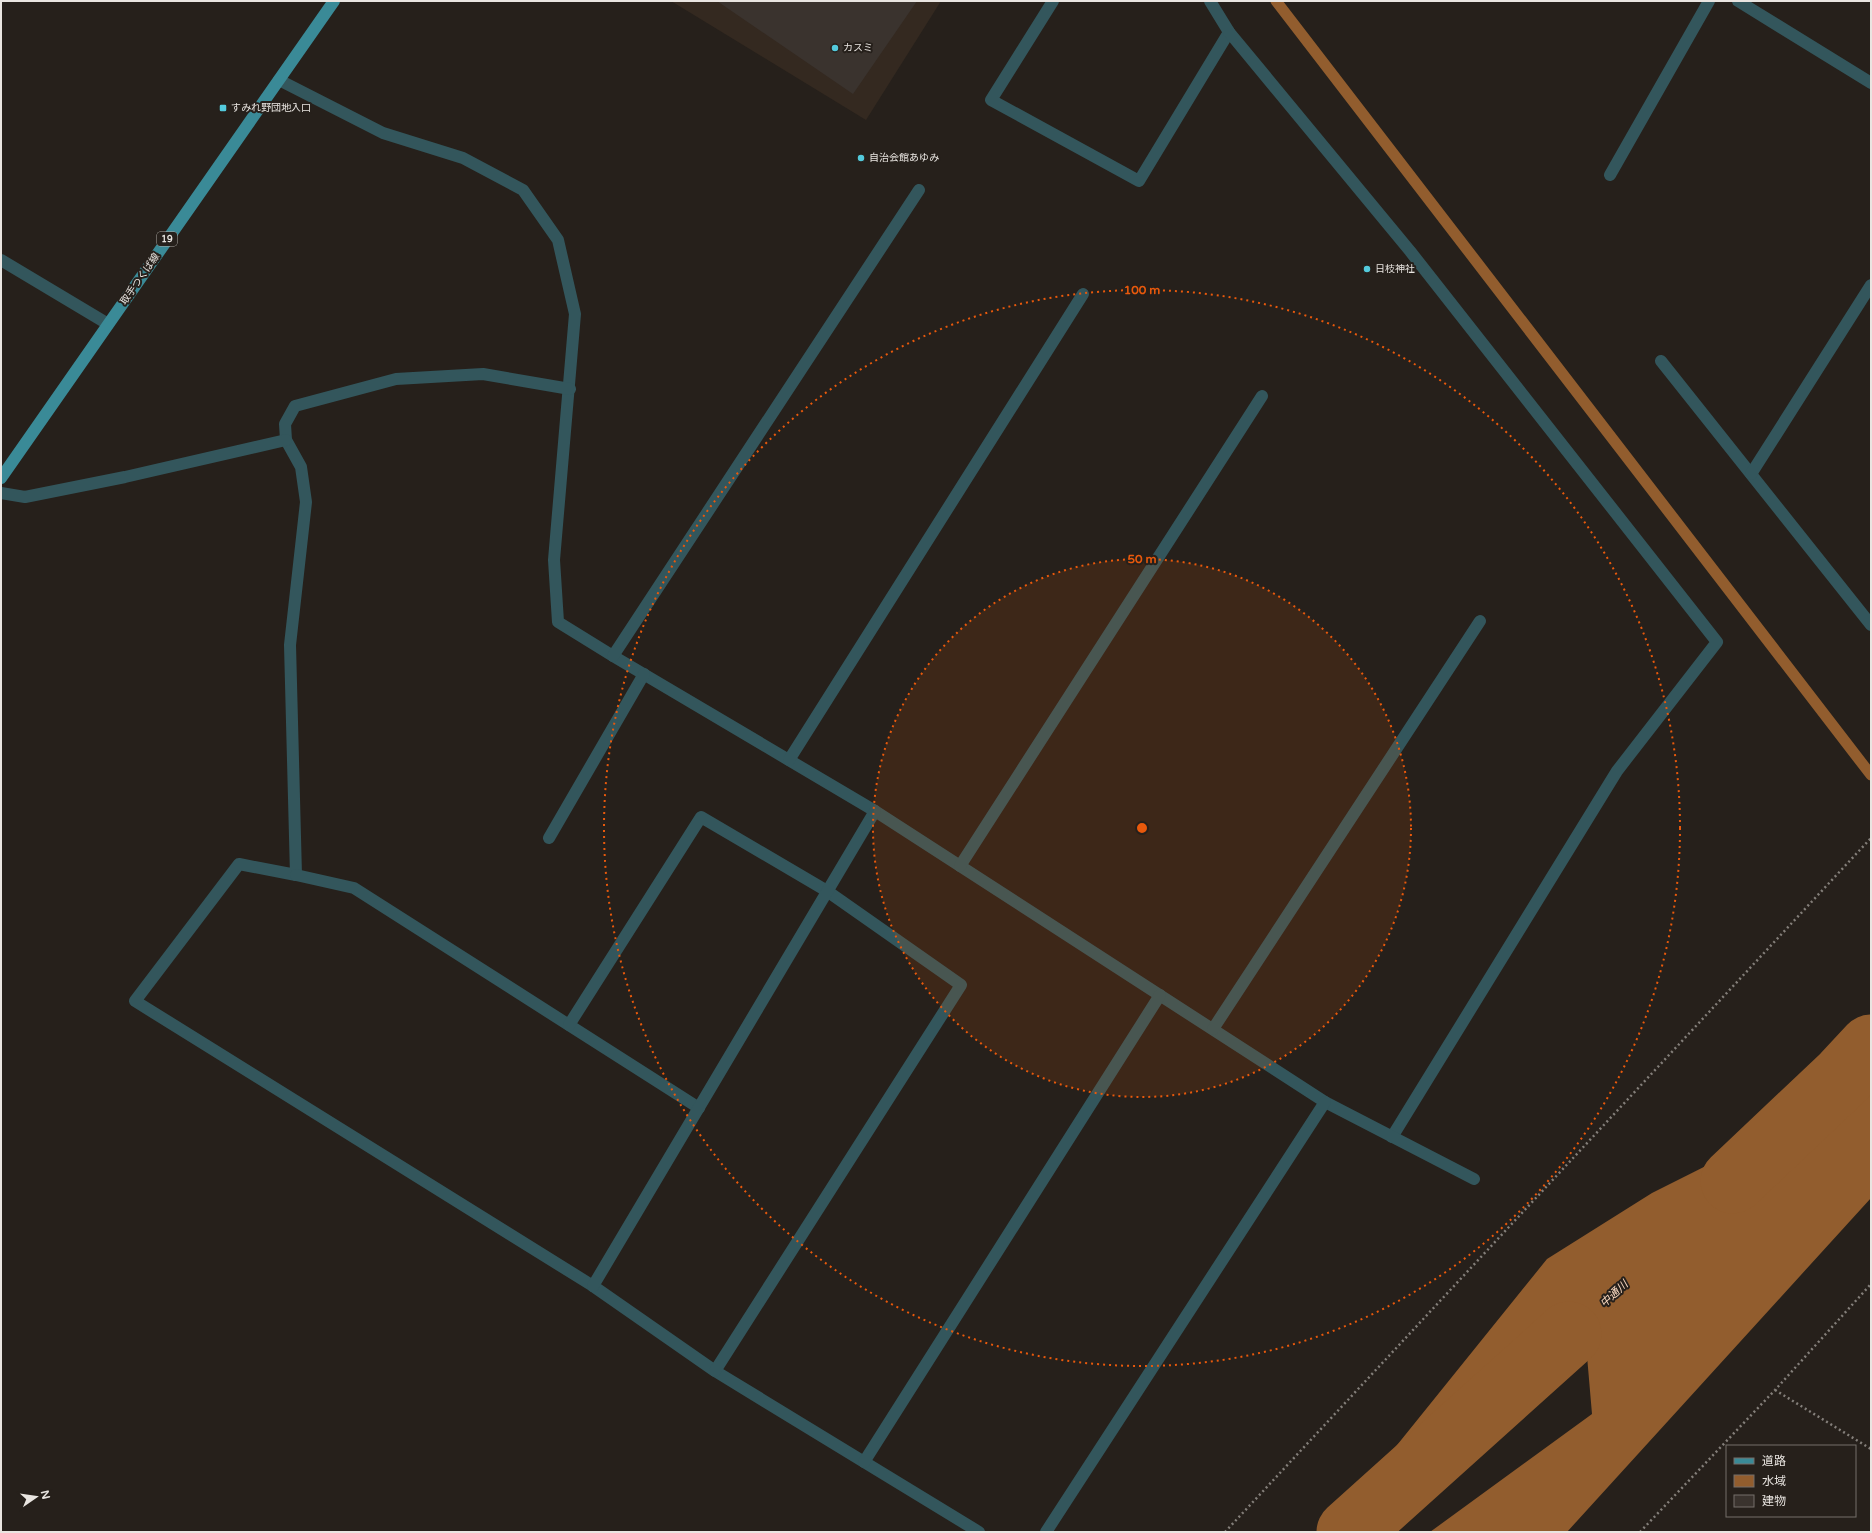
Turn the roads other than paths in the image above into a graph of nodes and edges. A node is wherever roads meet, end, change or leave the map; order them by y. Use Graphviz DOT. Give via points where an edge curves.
graph roads {
  1 [pos="334,1"];
  2 [pos="1054,1"];
  3 [pos="1210,1"];
  4 [pos="1709,1"];
  5 [pos="1738,1"];
  6 [pos="1229,32"];
  7 [pos="279,80"];
  8 [pos="1871,82"];
  9 [pos="1610,176"];
  10 [pos="919,190"];
  11 [pos="1,260"];
  12 [pos="1871,285"];
  13 [pos="1083,294"];
  14 [pos="108,324"];
  15 [pos="1661,361"];
  16 [pos="570,389"];
  17 [pos="1262,396"];
  18 [pos="286,440"];
  19 [pos="1751,474"];
  20 [pos="1,478"];
  21 [pos="1,493"];
  22 [pos="1480,621"];
  23 [pos="1871,625"];
  24 [pos="613,656"];
  25 [pos="644,674"];
  26 [pos="789,760"];
  27 [pos="875,811"];
  28 [pos="549,838"];
  29 [pos="960,866"];
  30 [pos="296,874"];
  31 [pos="827,891"];
  32 [pos="1160,995"];
  33 [pos="569,1025"];
  34 [pos="1213,1029"];
  35 [pos="1325,1102"];
  36 [pos="698,1108"];
  37 [pos="1392,1137"];
  38 [pos="1474,1179"];
  39 [pos="593,1286"];
  40 [pos="715,1371"];
  41 [pos="864,1462"];
  42 [pos="979,1532"];
  43 [pos="1046,1532"];
  1 -- 7 [label="main road, 取手つくば線 / 19"];
  2 -- 6 [label="street" via="991,100 1138,181"];
  3 -- 6 [label="street"];
  4 -- 9 [label="street"];
  5 -- 8 [label="street"];
  6 -- 37 [label="street" via="1410,251 1716,642 1616,771"];
  7 -- 14 [label="main road, 取手つくば線 / 19"];
  7 -- 16 [label="street" via="383,132 463,158 523,190 558,240 575,314"];
  10 -- 24 [label="street"];
  11 -- 14 [label="street"];
  12 -- 19 [label="street"];
  13 -- 26 [label="street"];
  14 -- 20 [label="main road, 取手つくば線 / 19"];
  15 -- 19 [label="street"];
  16 -- 18 [label="street" via="483,374 396,379 295,406 285,424"];
  16 -- 24 [label="street" via="554,560 558,622"];
  17 -- 29 [label="street"];
  18 -- 21 [label="street" via="25,497"];
  18 -- 30 [label="street" via="301,467 306,502 290,645"];
  19 -- 23 [label="street"];
  22 -- 34 [label="street"];
  24 -- 25 [label="street"];
  25 -- 26 [label="street"];
  25 -- 28 [label="street"];
  26 -- 27 [label="street"];
  27 -- 29 [label="street"];
  27 -- 31 [label="street"];
  29 -- 32 [label="street"];
  30 -- 33 [label="street" via="354,888"];
  30 -- 39 [label="street" via="239,864 135,1001"];
  31 -- 33 [label="street" via="701,818"];
  31 -- 36 [label="street"];
  31 -- 40 [label="street" via="961,985"];
  32 -- 34 [label="street"];
  32 -- 41 [label="street"];
  33 -- 36 [label="street"];
  34 -- 35 [label="street"];
  35 -- 37 [label="street"];
  35 -- 43 [label="street"];
  36 -- 39 [label="street"];
  37 -- 38 [label="street"];
  39 -- 40 [label="street"];
  40 -- 41 [label="street"];
  41 -- 42 [label="street"];
}
